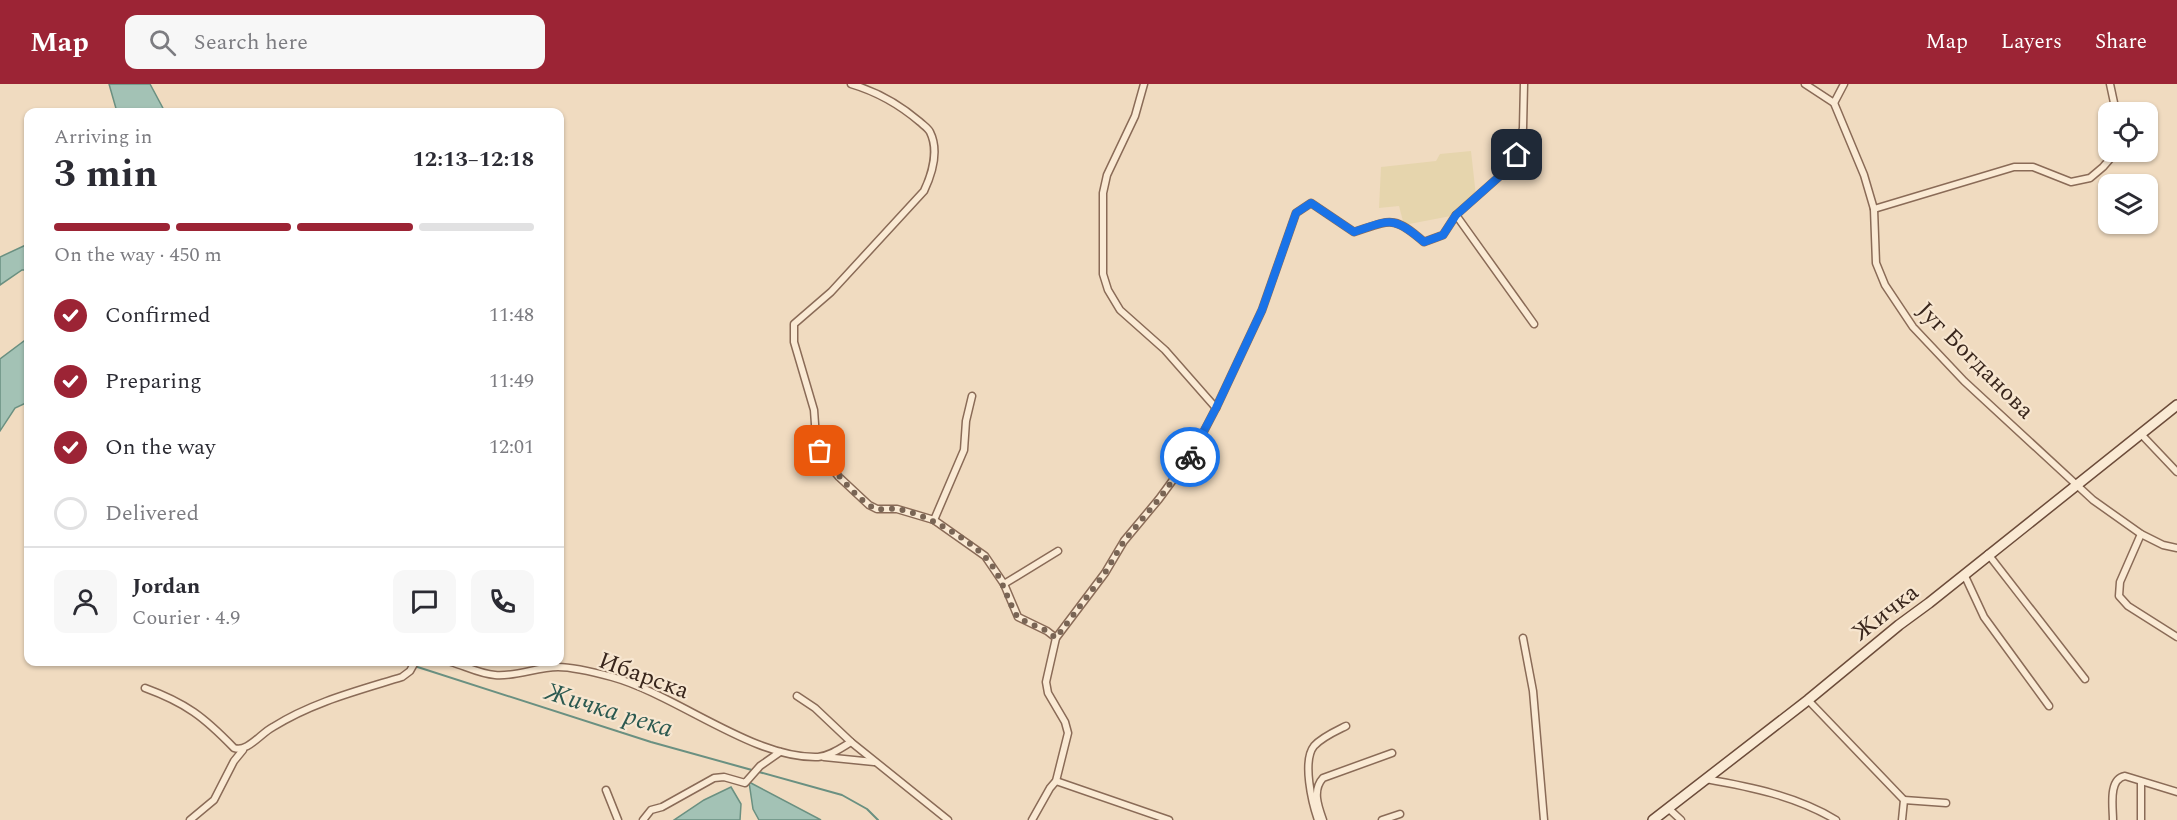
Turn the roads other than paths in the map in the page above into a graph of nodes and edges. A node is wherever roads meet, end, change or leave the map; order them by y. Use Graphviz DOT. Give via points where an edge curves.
graph roads {
  1 [pos="851,84"];
  2 [pos="1144,84"];
  3 [pos="1524,84"];
  4 [pos="1805,84"];
  5 [pos="1844,84"];
  6 [pos="2110,84"];
  7 [pos="2114,102"];
  8 [pos="1834,104"];
  9 [pos="2107,162"];
  10 [pos="1874,209"];
  11 [pos="1456,215"];
  12 [pos="1534,324"];
  13 [pos="972,396"];
  14 [pos="2177,405"];
  15 [pos="1216,408"];
  16 [pos="2140,433"];
  17 [pos="2177,472"];
  18 [pos="2078,485"];
  19 [pos="934,520"];
  20 [pos="2141,534"];
  21 [pos="2177,548"];
  22 [pos="1058,551"];
  23 [pos="1988,554"];
  24 [pos="1964,574"];
  25 [pos="1004,584"];
  26 [pos="2177,637"];
  27 [pos="1056,638"];
  28 [pos="1523,638"];
  29 [pos="412,666"];
  30 [pos="465,666"];
  31 [pos="2085,679"];
  32 [pos="145,688"];
  33 [pos="797,696"];
  34 [pos="1808,700"];
  35 [pos="2049,706"];
  36 [pos="1346,726"];
  37 [pos="851,742"];
  38 [pos="247,747"];
  39 [pos="780,752"];
  40 [pos="1392,753"];
  41 [pos="818,757"];
  42 [pos="875,762"];
  43 [pos="1706,779"];
  44 [pos="1056,781"];
  45 [pos="2141,782"];
  46 [pos="606,790"];
  47 [pos="2177,792"];
  48 [pos="1904,800"];
  49 [pos="1946,803"];
  50 [pos="1668,808"];
  51 [pos="1400,814"];
  52 [pos="1166,819"];
  53 [pos="190,820"];
  54 [pos="618,820"];
  55 [pos="644,820"];
  56 [pos="948,820"];
  57 [pos="1032,820"];
  58 [pos="1318,820"];
  59 [pos="1323,820"];
  60 [pos="1382,820"];
  61 [pos="1544,820"];
  62 [pos="1653,820"];
  63 [pos="1681,820"];
  64 [pos="1836,820"];
  65 [pos="1902,820"];
  66 [pos="2113,820"];
  67 [pos="2141,820"];
  1 -- 19 [label="street" via="904,108 930,131 935,154 930,178 924,191 831,292 794,324 794,342 814,410 816,438 828,464 869,505"];
  2 -- 15 [label="street" via="1103,193 1103,274 1120,310 1165,350"];
  3 -- 11 [label="street" via="1523,128 1517,155 1510,167"];
  4 -- 8 [label="street"];
  5 -- 8 [label="street"];
  6 -- 7 [label="street"];
  8 -- 10 [label="street, Југ Богданова"];
  9 -- 10 [label="street" via="2090,178 2071,182 2033,167 2014,167"];
  10 -- 18 [label="street, Југ Богданова" via="1876,263 1885,285 1913,327 1964,381"];
  11 -- 12 [label="street"];
  11 -- 15 [label="street" via="1443,235 1424,242 1404,225 1387,221 1354,232 1311,203 1296,213 1262,310"];
  13 -- 19 [label="street" via="964,450"];
  14 -- 16 [label="main road, Жичка"];
  15 -- 27 [label="street" via="1192,454"];
  16 -- 17 [label="street"];
  16 -- 18 [label="main road, Жичка"];
  18 -- 20 [label="street, Југ Богданова"];
  18 -- 23 [label="main road, Жичка"];
  19 -- 25 [label="street" via="985,556"];
  20 -- 21 [label="street, Југ Богданова"];
  20 -- 26 [label="street" via="2120,582 2119,596"];
  22 -- 25 [label="street"];
  23 -- 24 [label="main road, Жичка"];
  23 -- 31 [label="street"];
  24 -- 34 [label="main road, Жичка"];
  24 -- 35 [label="street" via="1984,618"];
  25 -- 27 [label="street" via="1018,618"];
  27 -- 44 [label="street" via="1046,682 1068,733"];
  28 -- 61 [label="street" via="1533,691"];
  29 -- 38 [label="street" via="402,676 345,693 288,717"];
  30 -- 39 [label="street, Ибарска" via="495,675 558,667 612,677"];
  32 -- 38 [label="street" via="190,707 234,748"];
  33 -- 37 [label="street"];
  34 -- 43 [label="main road, Жичка"];
  34 -- 48 [label="street"];
  36 -- 58 [label="street" via="1321,740 1310,754 1309,780"];
  37 -- 41 [label="street"];
  37 -- 42 [label="street"];
  38 -- 53 [label="street" via="234,761 214,800"];
  39 -- 41 [label="street, Ибарска"];
  39 -- 55 [label="street" via="745,783 714,778 651,810"];
  40 -- 59 [label="street" via="1323,778 1316,792"];
  41 -- 42 [label="street, Ибарска"];
  42 -- 56 [label="street"];
  43 -- 50 [label="main road, Жичка"];
  43 -- 64 [label="street" via="1790,798"];
  44 -- 52 [label="street"];
  44 -- 57 [label="street"];
  45 -- 47 [label="street"];
  45 -- 66 [label="street" via="2120,777 2116,780"];
  45 -- 67 [label="street"];
  46 -- 54 [label="street"];
  48 -- 49 [label="street"];
  48 -- 65 [label="street"];
  50 -- 62 [label="main road, Жичка"];
  50 -- 63 [label="street"];
  51 -- 60 [label="street"];
}
